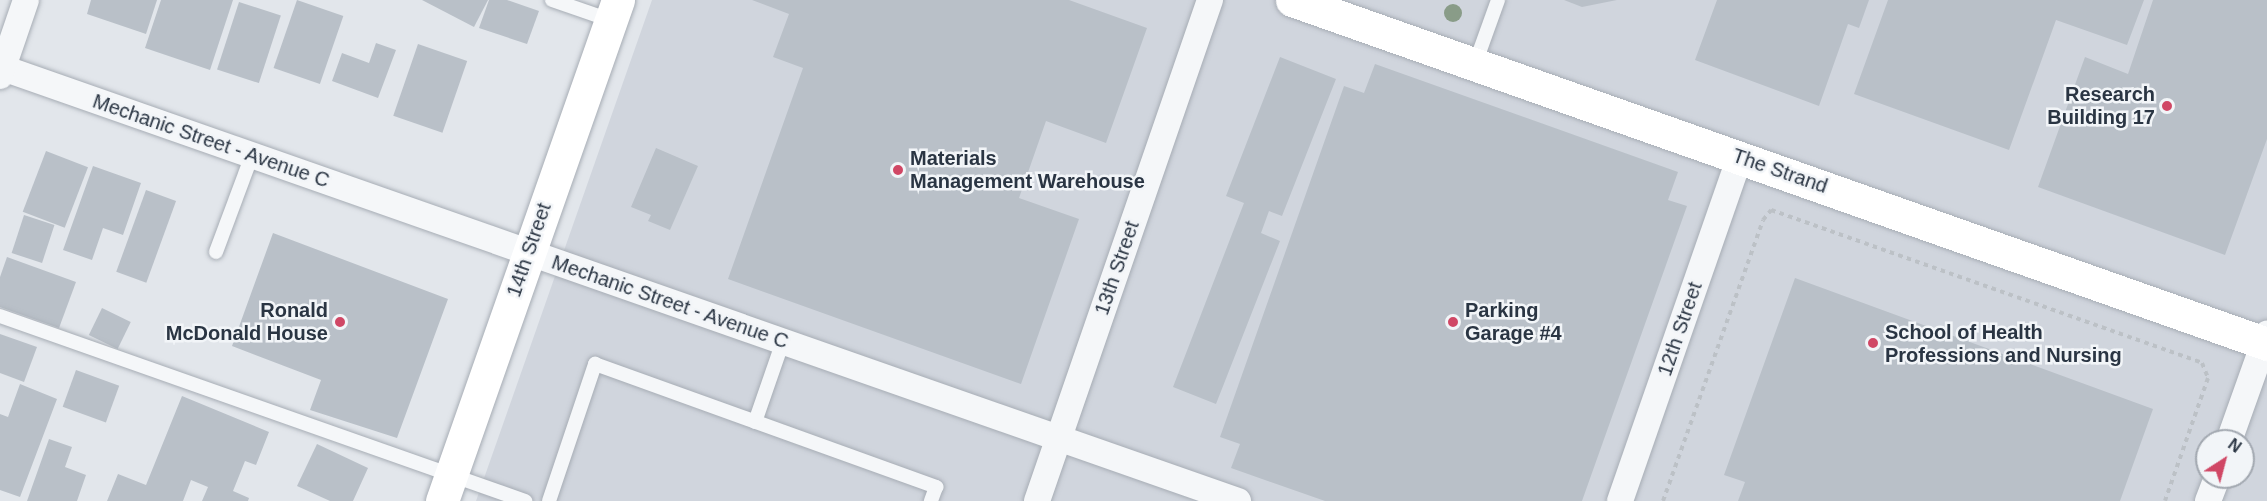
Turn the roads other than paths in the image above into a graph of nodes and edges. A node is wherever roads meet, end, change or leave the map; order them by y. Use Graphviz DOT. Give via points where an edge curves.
graph roads {
  1 [pos="26,0"];
  2 [pos="552,0"];
  3 [pos="1210,0"];
  4 [pos="1292,0"];
  5 [pos="1498,0"];
  6 [pos="614,10"];
  7 [pos="1475,64"];
  8 [pos="1,70"];
  9 [pos="252,155"];
  10 [pos="1740,157"];
  11 [pos="216,252"];
  12 [pos="528,252"];
  13 [pos="0,316"];
  14 [pos="783,341"];
  15 [pos="2266,341"];
  16 [pos="755,422"];
  17 [pos="2233,429"];
  18 [pos="1058,438"];
  19 [pos="446,488"];
  20 [pos="525,501"];
  21 [pos="549,501"];
  22 [pos="931,501"];
  23 [pos="1036,501"];
  24 [pos="1238,501"];
  25 [pos="1620,501"];
  1 -- 8 [label="street"];
  2 -- 6 [label="lane"];
  3 -- 18 [label="street, 13th Street"];
  4 -- 7 [label="street, The Strand"];
  5 -- 7 [label="lane"];
  6 -- 12 [label="street, 14th Street"];
  7 -- 10 [label="street, The Strand"];
  8 -- 9 [label="street, Mechanic Street - Avenue C"];
  9 -- 11 [label="lane"];
  9 -- 12 [label="street, Mechanic Street - Avenue C"];
  10 -- 15 [label="street, The Strand"];
  10 -- 25 [label="street, 12th Street"];
  12 -- 14 [label="street, Mechanic Street - Avenue C"];
  12 -- 19 [label="street, 14th Street"];
  13 -- 19 [label="lane"];
  14 -- 16 [label="lane"];
  14 -- 18 [label="street, Mechanic Street - Avenue C"];
  15 -- 17 [label="street"];
  16 -- 21 [label="lane" via="595,364"];
  16 -- 22 [label="lane" via="936,487"];
  18 -- 23 [label="street, 13th Street"];
  18 -- 24 [label="street, Mechanic Street - Avenue C"];
  19 -- 20 [label="lane"];
}
